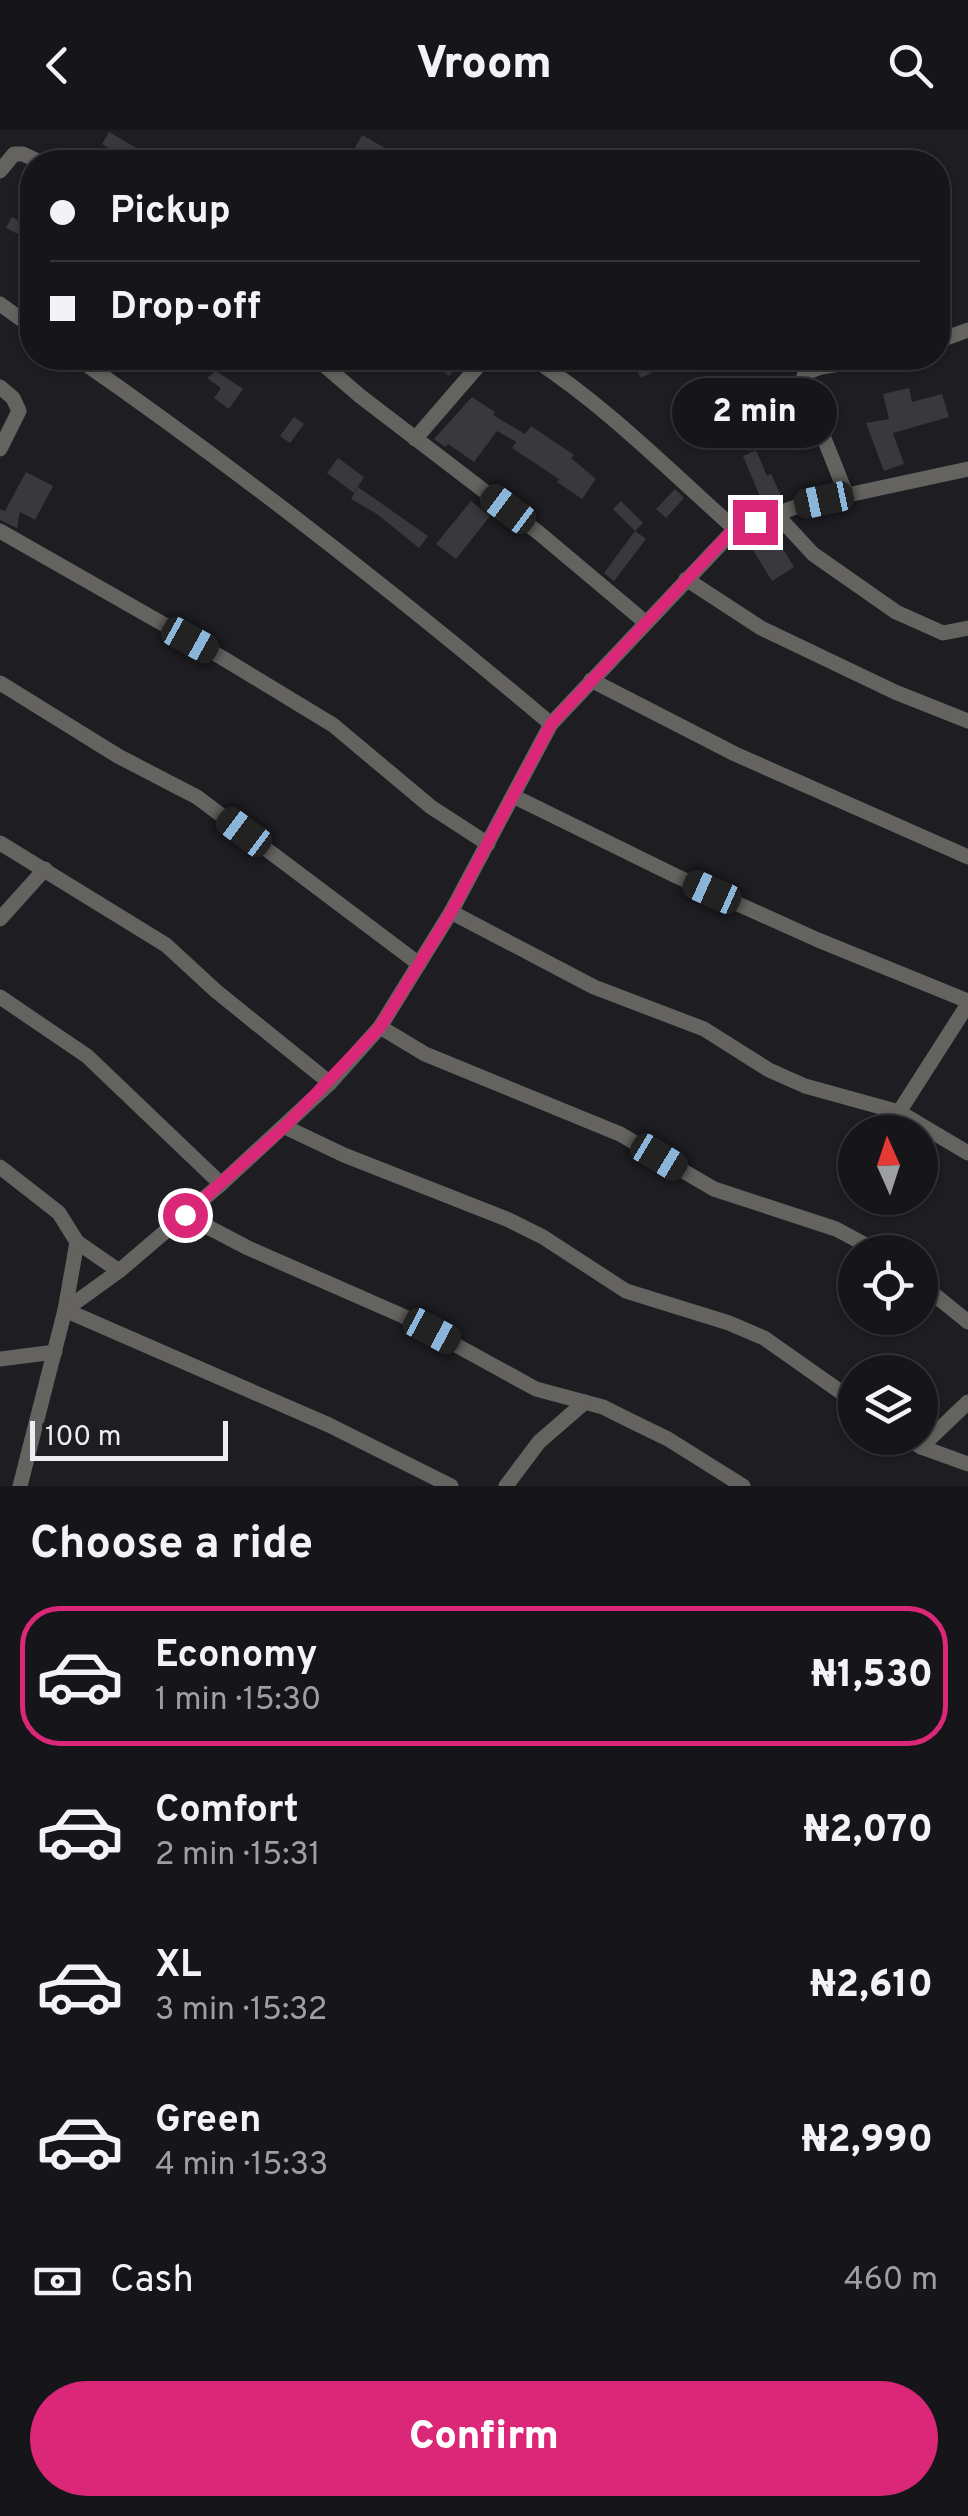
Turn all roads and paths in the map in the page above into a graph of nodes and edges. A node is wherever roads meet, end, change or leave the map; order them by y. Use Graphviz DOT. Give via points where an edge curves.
graph roads {
  1 [pos="20,154"];
  2 [pos="0,171"];
  3 [pos="93,370"];
  4 [pos="331,370"];
  5 [pos="475,370"];
  6 [pos="551,370"];
  7 [pos="814,370"];
  8 [pos="0,387"];
  9 [pos="415,439"];
  10 [pos="0,449"];
  11 [pos="968,469"];
  12 [pos="847,496"];
  13 [pos="776,514"];
  14 [pos="734,529"];
  15 [pos="0,531"];
  16 [pos="686,579"];
  17 [pos="645,622"];
  18 [pos="968,628"];
  19 [pos="591,680"];
  20 [pos="0,683"];
  21 [pos="968,721"];
  22 [pos="551,724"];
  23 [pos="513,796"];
  24 [pos="0,843"];
  25 [pos="488,844"];
  26 [pos="968,858"];
  27 [pos="45,869"];
  28 [pos="451,912"];
  29 [pos="0,920"];
  30 [pos="419,964"];
  31 [pos="0,996"];
  32 [pos="968,1003"];
  33 [pos="380,1027"];
  34 [pos="330,1083"];
  35 [pos="899,1112"];
  36 [pos="285,1126"];
  37 [pos="968,1153"];
  38 [pos="0,1167"];
  39 [pos="221,1184"];
  40 [pos="185,1215"];
  41 [pos="847,1235"];
  42 [pos="77,1242"];
  43 [pos="119,1270"];
  44 [pos="938,1298"];
  45 [pos="65,1310"];
  46 [pos="968,1322"];
  47 [pos="55,1352"];
  48 [pos="0,1360"];
  49 [pos="838,1390"];
  50 [pos="585,1402"];
  51 [pos="968,1402"];
  52 [pos="938,1424"];
  53 [pos="938,1452"];
  54 [pos="968,1464"];
  55 [pos="20,1486"];
  56 [pos="451,1486"];
  57 [pos="506,1486"];
  58 [pos="743,1486"];
  1 -- 2 [label="street"];
  3 -- 22 [label="street" via="296,520"];
  4 -- 9 [label="street"];
  5 -- 9 [label="street"];
  6 -- 14 [label="street"];
  7 -- 12 [label="street" via="802,383"];
  8 -- 10 [label="street" via="19,411"];
  9 -- 17 [label="street"];
  11 -- 12 [label="street"];
  12 -- 13 [label="street"];
  13 -- 14 [label="street"];
  13 -- 18 [label="street" via="813,554 896,612 943,633"];
  14 -- 16 [label="street"];
  15 -- 25 [label="street" via="333,725 431,807"];
  16 -- 17 [label="street"];
  16 -- 21 [label="street" via="761,628"];
  17 -- 19 [label="street"];
  19 -- 22 [label="street"];
  19 -- 26 [label="street" via="735,754"];
  20 -- 30 [label="street" via="197,796"];
  22 -- 23 [label="street"];
  23 -- 25 [label="street"];
  23 -- 32 [label="street" via="782,924"];
  24 -- 27 [label="street"];
  25 -- 28 [label="street"];
  27 -- 29 [label="street"];
  27 -- 34 [label="street" via="166,945"];
  28 -- 30 [label="street"];
  28 -- 35 [label="street" via="594,987 704,1030 769,1070"];
  30 -- 33 [label="street"];
  31 -- 39 [label="street" via="87,1056"];
  32 -- 35 [label="street"];
  33 -- 34 [label="street"];
  33 -- 41 [label="street" via="425,1054 620,1134 714,1188"];
  34 -- 36 [label="street"];
  35 -- 37 [label="street"];
  36 -- 39 [label="street"];
  36 -- 49 [label="street" via="509,1220 626,1291 764,1338"];
  38 -- 42 [label="street" via="59,1212"];
  39 -- 40 [label="street"];
  40 -- 43 [label="street"];
  40 -- 50 [label="street" via="403,1316 536,1389"];
  42 -- 43 [label="street"];
  42 -- 45 [label="street"];
  43 -- 45 [label="street"];
  44 -- 46 [label="street"];
  45 -- 47 [label="street"];
  45 -- 56 [label="street" via="330,1424"];
  47 -- 48 [label="street"];
  47 -- 55 [label="street"];
  50 -- 57 [label="street" via="540,1442"];
  50 -- 58 [label="street" via="668,1439"];
  51 -- 52 [label="street"];
  53 -- 54 [label="street"];
}
